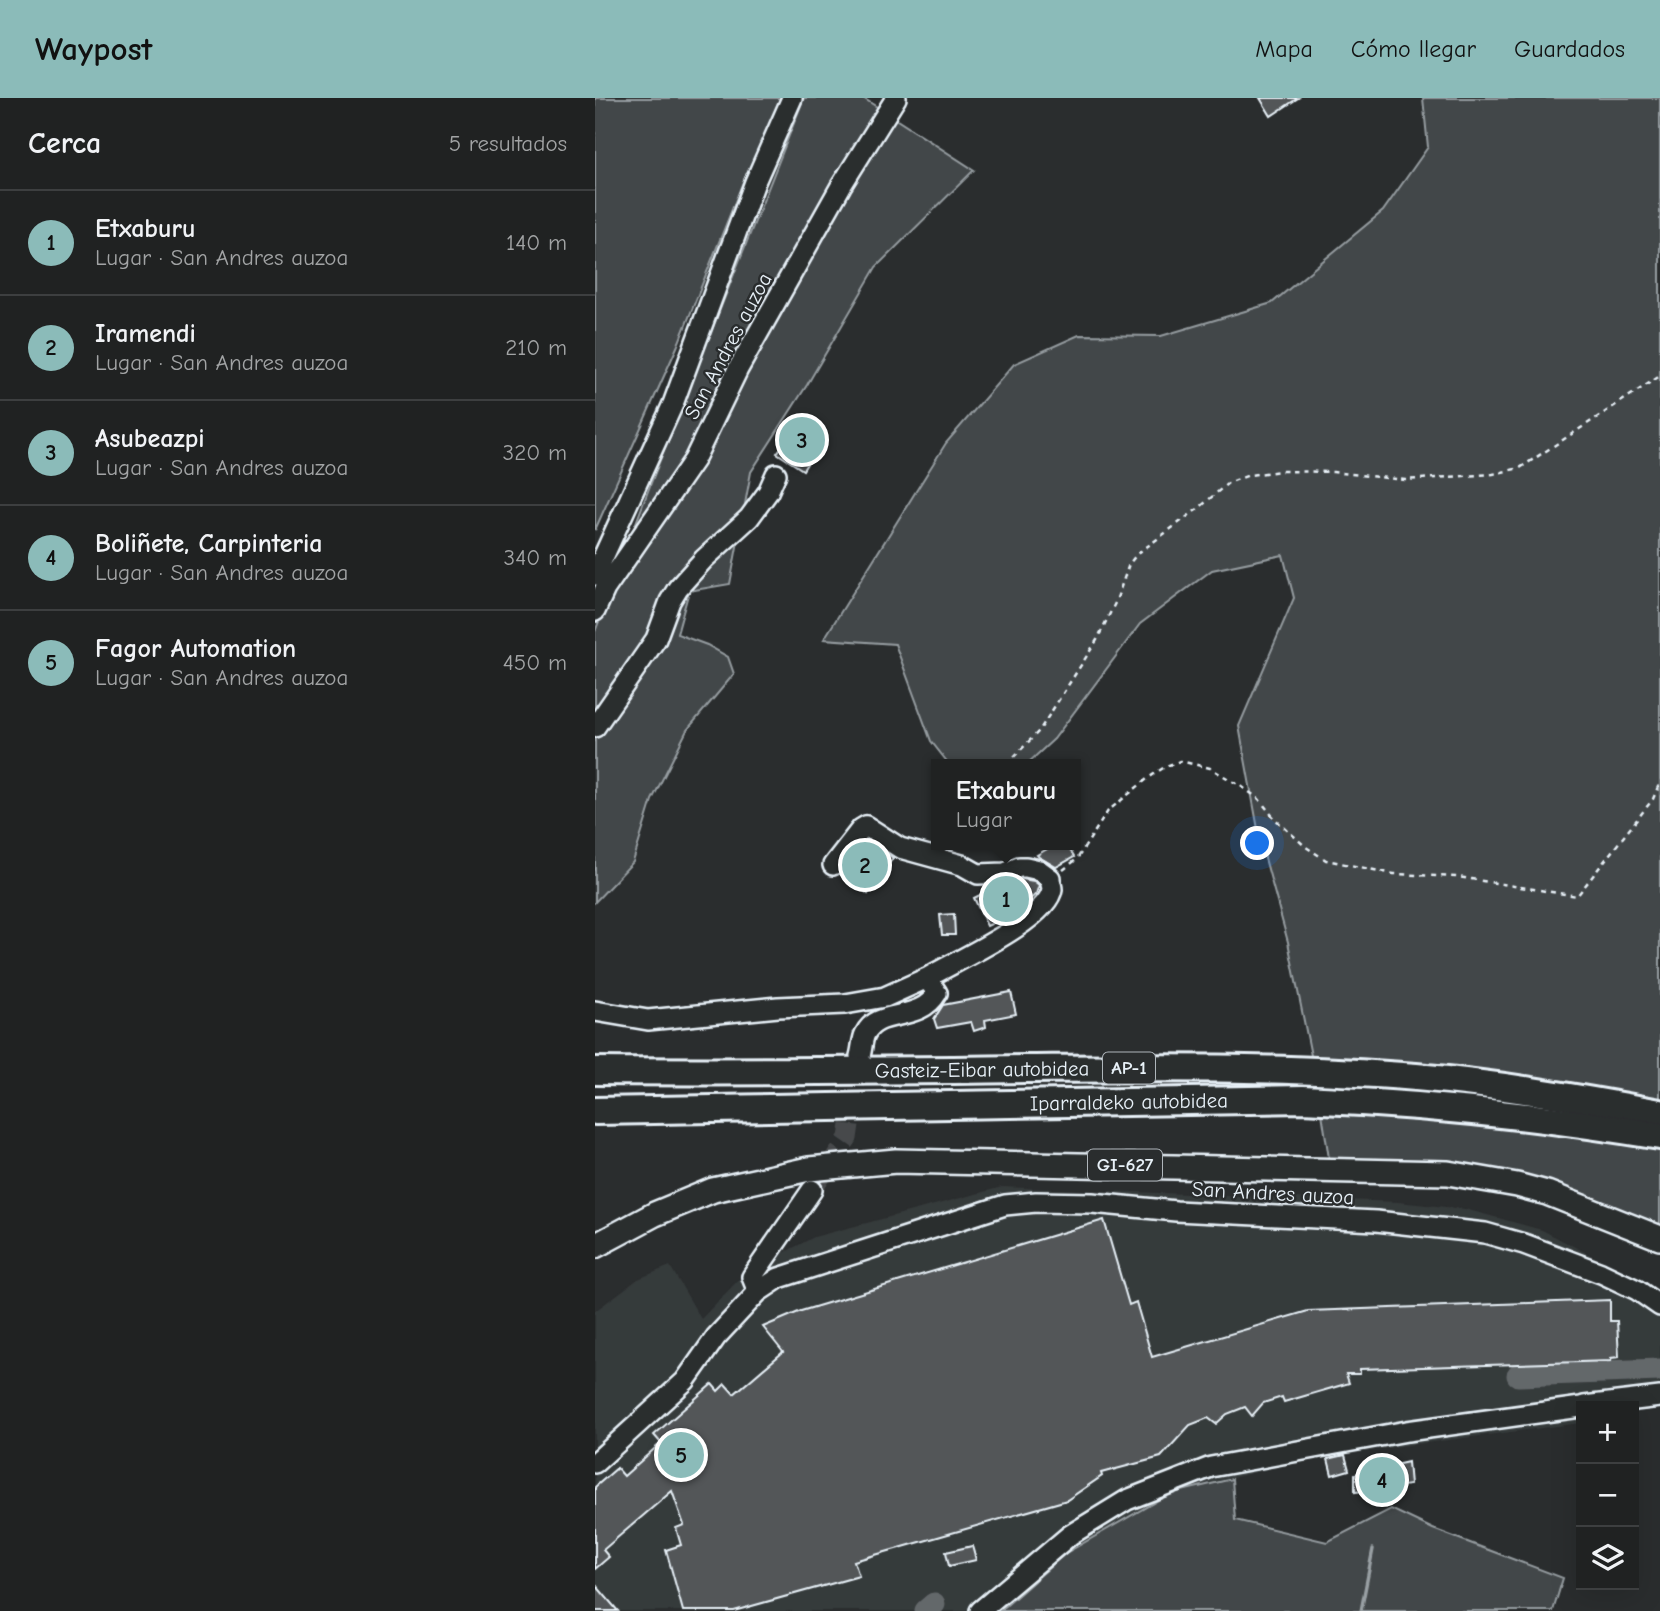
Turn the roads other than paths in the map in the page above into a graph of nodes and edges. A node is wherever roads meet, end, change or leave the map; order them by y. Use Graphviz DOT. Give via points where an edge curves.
graph roads {
  1 [pos="792,98"];
  2 [pos="896,98"];
  3 [pos="776,474"];
  4 [pos="595,575"];
  5 [pos="595,611"];
  6 [pos="595,727"];
  7 [pos="833,865"];
  8 [pos="927,978"];
  9 [pos="595,1011"];
  10 [pos="860,1056"];
  11 [pos="595,1071"];
  12 [pos="595,1111"];
  13 [pos="1660,1113"];
  14 [pos="1660,1136"];
  15 [pos="812,1190"];
  16 [pos="1660,1238"];
  17 [pos="595,1246"];
  18 [pos="758,1292"];
  19 [pos="1660,1306"];
  20 [pos="1660,1397"];
  21 [pos="1626,1401"];
  22 [pos="1576,1407"];
  23 [pos="595,1462"];
  24 [pos="980,1611"];
  1 -- 4 [label="street, San Andres auzoa" via="755,182 673,404"];
  2 -- 5 [label="street, San Andres auzoa" via="737,369 694,460 605,589"];
  3 -- 6 [label="street" via="749,518 678,588 656,639"];
  7 -- 8 [label="street" via="866,826 899,848 962,865 978,874 1026,867 1050,878 1052,889 1034,915"];
  8 -- 9 [label="street" via="885,998 845,1004 648,1020"];
  8 -- 10 [label="street" via="937,993 930,1005 875,1022 865,1033"];
  11 -- 13 [label="highway, Gasteiz-Eibar autobidea / AP-1" via="1297,1070 1417,1077"];
  12 -- 14 [label="highway, Iparraldeko autobidea / AP-1" via="1303,1099 1520,1114"];
  15 -- 18 [label="street" via="752,1277"];
  16 -- 17 [label="main road, GI-627" via="1547,1193 1448,1172 897,1161 809,1169 713,1190"];
  18 -- 19 [label="street, San Andres auzoa" via="779,1278 1005,1205 1092,1203 1485,1233 1601,1273"];
  18 -- 23 [label="street, San Andres auzoa" via="716,1337 685,1381"];
  20 -- 21 [label="street"];
  22 -- 24 [label="street" via="1395,1433 1211,1467 1127,1500 1074,1532"];
}
